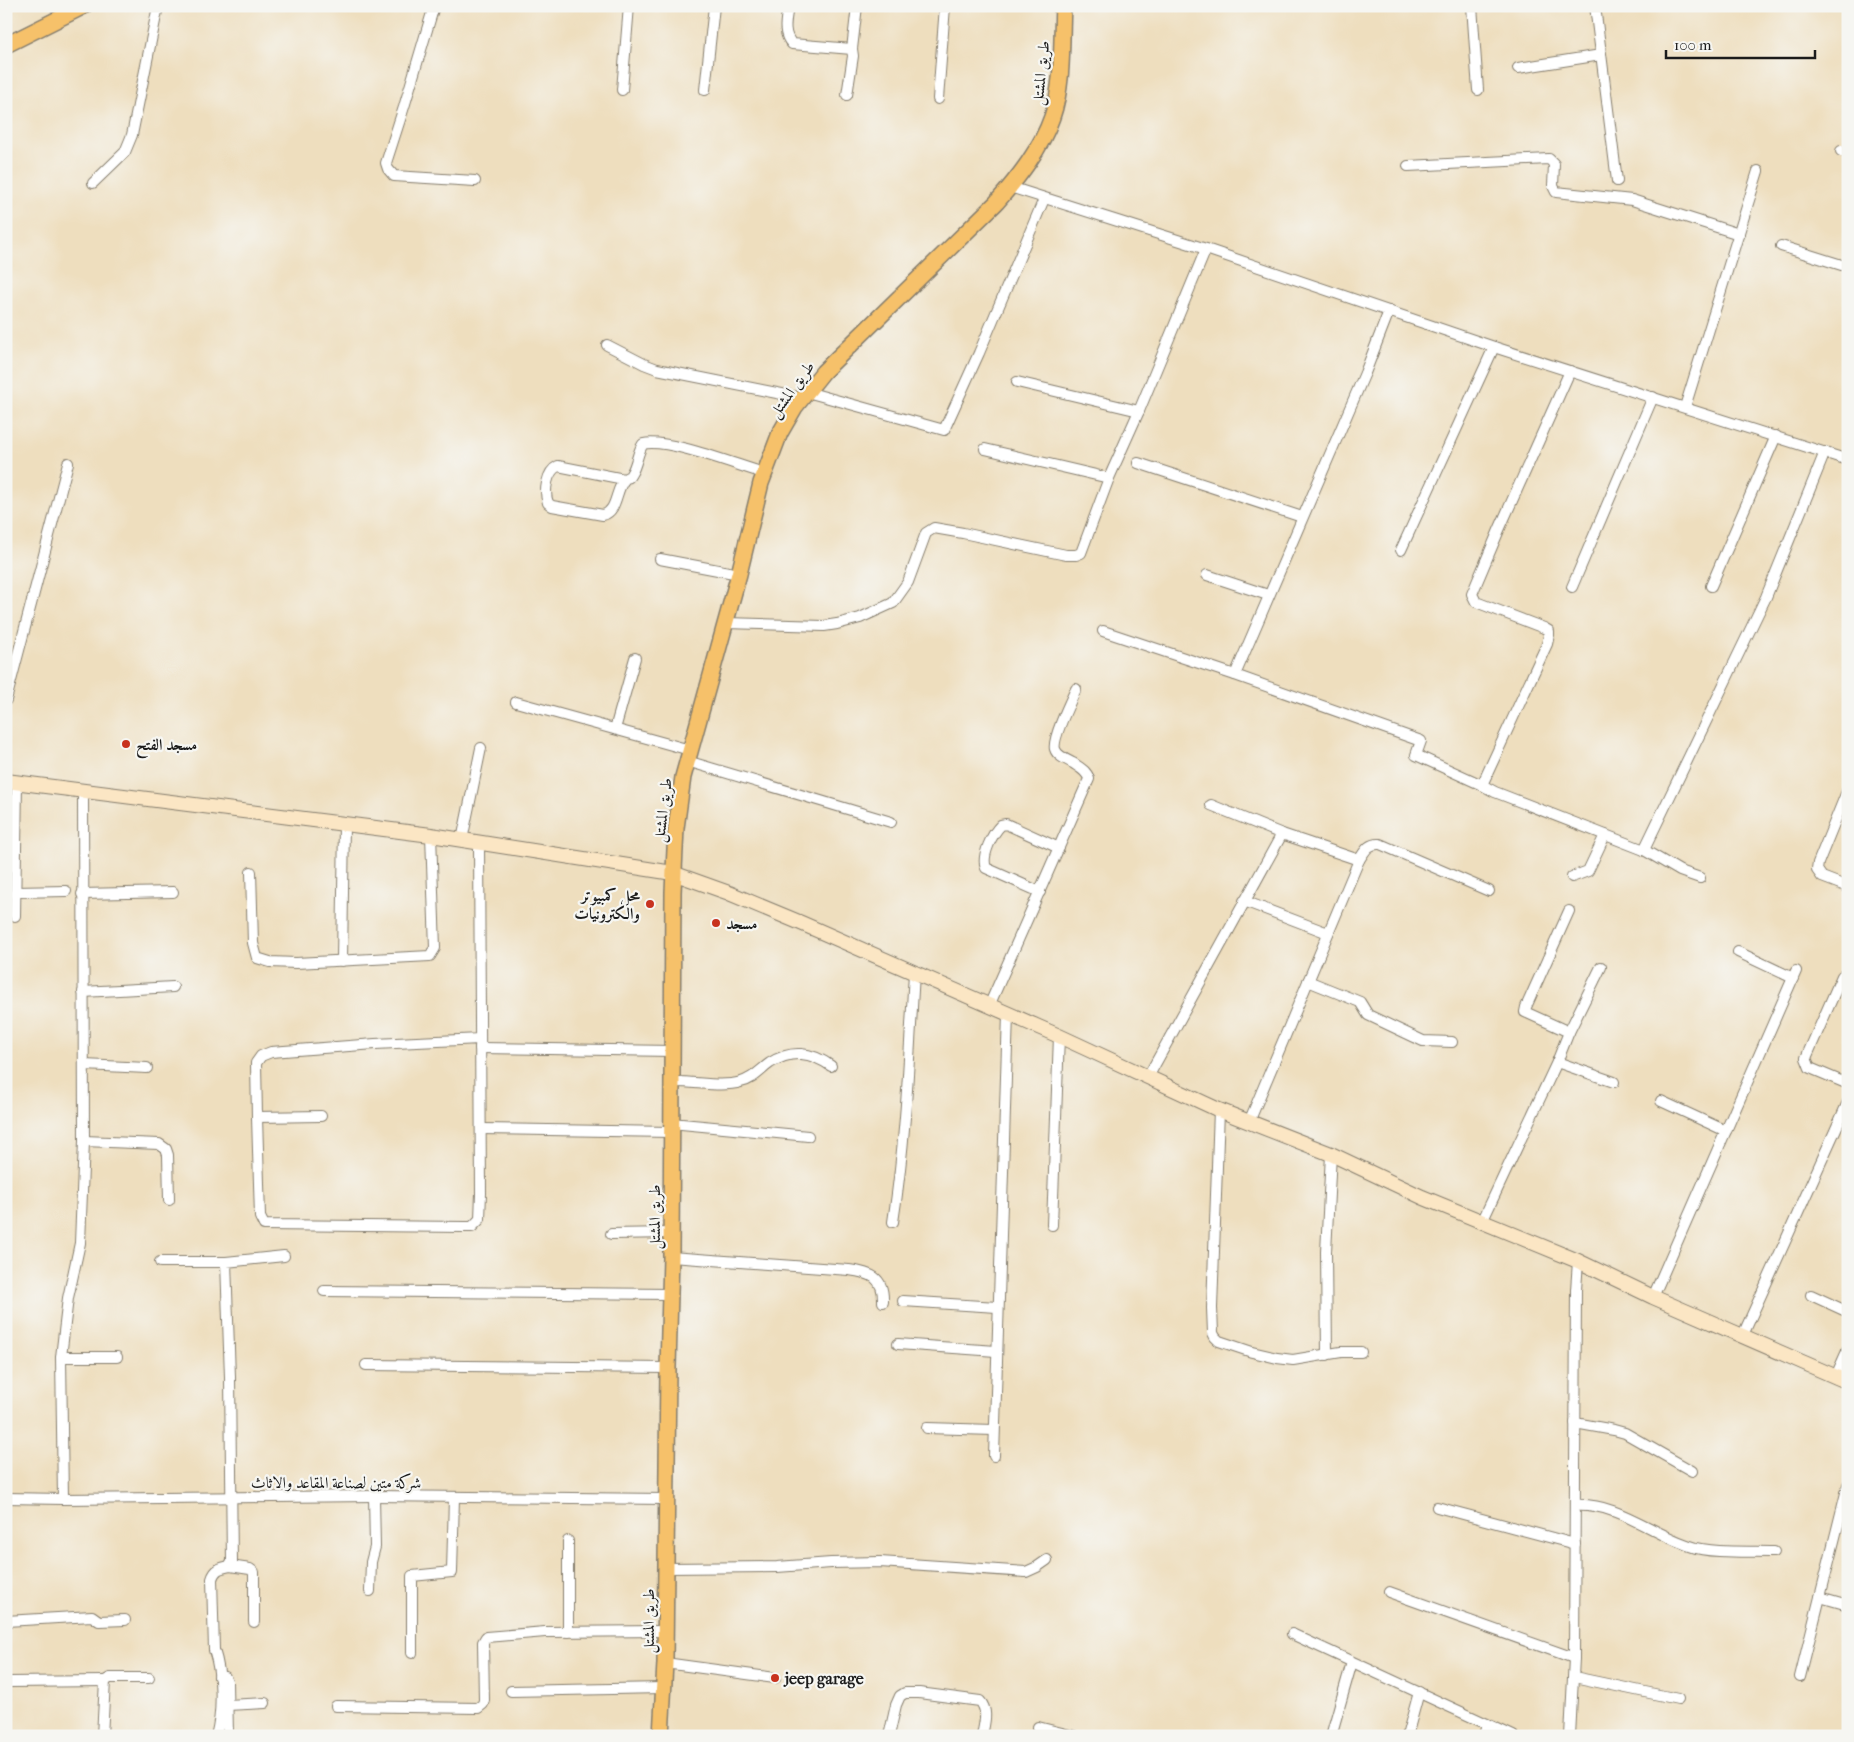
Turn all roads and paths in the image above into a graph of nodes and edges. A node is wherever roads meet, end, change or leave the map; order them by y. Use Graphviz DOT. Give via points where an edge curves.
graph roads {
  1 [pos="158,6"];
  2 [pos="434,6"];
  3 [pos="629,6"];
  4 [pos="714,6"];
  5 [pos="788,6"];
  6 [pos="856,6"];
  7 [pos="945,6"];
  8 [pos="1063,6"];
  9 [pos="1472,6"];
  10 [pos="1595,6"];
  11 [pos="82,7"];
  12 [pos="6,45"];
  13 [pos="852,49"];
  14 [pos="1601,55"];
  15 [pos="1518,68"];
  16 [pos="622,90"];
  17 [pos="704,90"];
  18 [pos="1478,90"];
  19 [pos="847,95"];
  20 [pos="938,99"];
  21 [pos="1408,166"];
  22 [pos="1758,171"];
  23 [pos="1617,180"];
  24 [pos="475,181"];
  25 [pos="93,183"];
  26 [pos="1010,187"];
  27 [pos="1044,199"];
  28 [pos="1739,234"];
  29 [pos="1782,246"];
  30 [pos="1206,249"];
  31 [pos="1848,267"];
  32 [pos="1389,311"];
  33 [pos="607,345"];
  34 [pos="1494,347"];
  35 [pos="1570,371"];
  36 [pos="1017,382"];
  37 [pos="805,395"];
  38 [pos="1653,397"];
  39 [pos="1685,407"];
  40 [pos="1139,411"];
  41 [pos="1776,436"];
  42 [pos="985,449"];
  43 [pos="1825,452"];
  44 [pos="1848,460"];
  45 [pos="68,463"];
  46 [pos="1138,463"];
  47 [pos="764,473"];
  48 [pos="1109,478"];
  49 [pos="624,479"];
  50 [pos="1302,517"];
  51 [pos="1401,550"];
  52 [pos="660,559"];
  53 [pos="739,574"];
  54 [pos="1207,575"];
  55 [pos="1572,586"];
  56 [pos="1711,586"];
  57 [pos="1268,595"];
  58 [pos="725,623"];
  59 [pos="1103,631"];
  60 [pos="635,658"];
  61 [pos="1235,675"];
  62 [pos="1076,689"];
  63 [pos="6,700"];
  64 [pos="516,702"];
  65 [pos="615,729"];
  66 [pos="481,748"];
  67 [pos="688,756"];
  68 [pos="12,781"];
  69 [pos="1482,785"];
  70 [pos="83,790"];
  71 [pos="1848,790"];
  72 [pos="1211,805"];
  73 [pos="1843,813"];
  74 [pos="891,822"];
  75 [pos="344,824"];
  76 [pos="1282,834"];
  77 [pos="431,835"];
  78 [pos="1605,835"];
  79 [pos="462,840"];
  80 [pos="479,842"];
  81 [pos="1059,848"];
  82 [pos="1644,850"];
  83 [pos="1360,860"];
  84 [pos="251,872"];
  85 [pos="673,873"];
  86 [pos="1572,877"];
  87 [pos="1700,878"];
  88 [pos="1848,887"];
  89 [pos="1489,891"];
  90 [pos="16,892"];
  91 [pos="66,892"];
  92 [pos="173,892"];
  93 [pos="1040,892"];
  94 [pos="82,894"];
  95 [pos="1244,901"];
  96 [pos="1569,911"];
  97 [pos="15,916"];
  98 [pos="1328,933"];
  99 [pos="1738,952"];
  100 [pos="342,961"];
  101 [pos="1602,968"];
  102 [pos="914,973"];
  103 [pos="1842,976"];
  104 [pos="1308,981"];
  105 [pos="173,987"];
  106 [pos="83,992"];
  107 [pos="989,1006"];
  108 [pos="1008,1014"];
  109 [pos="1569,1032"];
  110 [pos="1059,1036"];
  111 [pos="1452,1042"];
  112 [pos="480,1044"];
  113 [pos="672,1051"];
  114 [pos="1557,1062"];
  115 [pos="84,1065"];
  116 [pos="831,1066"];
  117 [pos="148,1068"];
  118 [pos="1148,1077"];
  119 [pos="672,1082"];
  120 [pos="1614,1082"];
  121 [pos="1848,1084"];
  122 [pos="1661,1101"];
  123 [pos="1848,1102"];
  124 [pos="1218,1110"];
  125 [pos="321,1116"];
  126 [pos="256,1117"];
  127 [pos="1248,1122"];
  128 [pos="480,1128"];
  129 [pos="671,1128"];
  130 [pos="1726,1131"];
  131 [pos="808,1136"];
  132 [pos="84,1141"];
  133 [pos="1331,1154"];
  134 [pos="168,1200"];
  135 [pos="893,1222"];
  136 [pos="1482,1222"];
  137 [pos="1052,1225"];
  138 [pos="671,1233"];
  139 [pos="611,1234"];
  140 [pos="284,1256"];
  141 [pos="671,1257"];
  142 [pos="1578,1261"];
  143 [pos="160,1262"];
  144 [pos="226,1262"];
  145 [pos="324,1291"];
  146 [pos="670,1294"];
  147 [pos="1811,1295"];
  148 [pos="1653,1296"];
  149 [pos="903,1301"];
  150 [pos="883,1302"];
  151 [pos="997,1307"];
  152 [pos="1848,1312"];
  153 [pos="1743,1335"];
  154 [pos="898,1344"];
  155 [pos="1848,1349"];
  156 [pos="996,1351"];
  157 [pos="1361,1352"];
  158 [pos="1327,1355"];
  159 [pos="61,1357"];
  160 [pos="117,1357"];
  161 [pos="366,1366"];
  162 [pos="668,1368"];
  163 [pos="1842,1379"];
  164 [pos="1575,1423"];
  165 [pos="927,1428"];
  166 [pos="994,1430"];
  167 [pos="994,1456"];
  168 [pos="1692,1471"];
  169 [pos="1848,1485"];
  170 [pos="374,1496"];
  171 [pos="231,1497"];
  172 [pos="454,1497"];
  173 [pos="6,1498"];
  174 [pos="666,1498"];
  175 [pos="63,1499"];
  176 [pos="1575,1505"];
  177 [pos="1436,1507"];
  178 [pos="568,1541"];
  179 [pos="1575,1544"];
  180 [pos="1774,1552"];
  181 [pos="1047,1560"];
  182 [pos="230,1566"];
  183 [pos="666,1568"];
  184 [pos="370,1591"];
  185 [pos="1389,1592"];
  186 [pos="1820,1597"];
  187 [pos="1848,1605"];
  188 [pos="126,1620"];
  189 [pos="6,1621"];
  190 [pos="254,1622"];
  191 [pos="665,1631"];
  192 [pos="568,1632"];
  193 [pos="1292,1634"];
  194 [pos="412,1653"];
  195 [pos="1574,1658"];
  196 [pos="1352,1662"];
  197 [pos="665,1663"];
  198 [pos="219,1677"];
  199 [pos="1574,1677"];
  200 [pos="1800,1677"];
  201 [pos="149,1678"];
  202 [pos="775,1678"];
  203 [pos="105,1681"];
  204 [pos="9,1682"];
  205 [pos="662,1688"];
  206 [pos="511,1691"];
  207 [pos="1419,1692"];
  208 [pos="1678,1699"];
  209 [pos="265,1702"];
  210 [pos="227,1704"];
  211 [pos="336,1706"];
  212 [pos="1487,1724"];
  213 [pos="1038,1727"];
  214 [pos="102,1736"];
  215 [pos="216,1736"];
  216 [pos="228,1736"];
  217 [pos="661,1736"];
  218 [pos="889,1736"];
  219 [pos="982,1736"];
  220 [pos="1074,1736"];
  221 [pos="1331,1736"];
  222 [pos="1407,1736"];
  223 [pos="1484,1736"];
  224 [pos="1513,1736"];
  225 [pos="1570,1736"];
  1 -- 25 [label="street" via="132,135 125,152"];
  2 -- 24 [label="street" via="386,162 394,176"];
  3 -- 16 [label="street"];
  4 -- 17 [label="street"];
  5 -- 13 [label="street" via="785,30 792,44"];
  6 -- 13 [label="street"];
  7 -- 20 [label="street"];
  8 -- 26 [label="main road, طريق المشتل" via="1059,80 1052,117"];
  9 -- 18 [label="street"];
  10 -- 14 [label="street"];
  11 -- 12 [label="main road"];
  13 -- 19 [label="street"];
  14 -- 15 [label="street"];
  14 -- 23 [label="street"];
  21 -- 28 [label="street" via="1549,159 1554,164 1553,186 1556,192 1632,200"];
  22 -- 28 [label="street"];
  26 -- 27 [label="street"];
  26 -- 37 [label="main road, طريق المشتل" via="823,372"];
  27 -- 30 [label="street"];
  27 -- 37 [label="street" via="944,430"];
  28 -- 39 [label="street"];
  29 -- 31 [label="street"];
  30 -- 32 [label="street"];
  30 -- 40 [label="street"];
  32 -- 34 [label="street"];
  32 -- 50 [label="street"];
  33 -- 37 [label="street" via="657,368"];
  34 -- 35 [label="street"];
  34 -- 51 [label="street"];
  35 -- 38 [label="street"];
  35 -- 69 [label="street" via="1472,594 1476,602 1544,628 1550,635"];
  36 -- 40 [label="street"];
  37 -- 47 [label="main road, طريق المشتل" via="780,433"];
  38 -- 39 [label="street"];
  38 -- 55 [label="street"];
  39 -- 41 [label="street"];
  40 -- 48 [label="street"];
  41 -- 43 [label="street"];
  41 -- 56 [label="street"];
  42 -- 48 [label="street"];
  43 -- 44 [label="street"];
  43 -- 82 [label="street" via="1766,597"];
  45 -- 63 [label="street"];
  46 -- 50 [label="street"];
  47 -- 49 [label="street" via="652,442 643,444 632,474"];
  47 -- 53 [label="main road, طريق المشتل"];
  48 -- 58 [label="street" via="1084,548 1076,555 934,528 926,533 908,582 893,603 869,614 824,626"];
  49 -- 49 [label="street" via="558,466 549,475 548,504 603,516 612,508"];
  50 -- 57 [label="street"];
  52 -- 53 [label="street"];
  53 -- 58 [label="main road, طريق المشتل"];
  54 -- 57 [label="street"];
  57 -- 61 [label="street"];
  58 -- 67 [label="main road, طريق المشتل"];
  59 -- 61 [label="street"];
  60 -- 65 [label="street"];
  61 -- 69 [label="street" via="1421,741 1416,755"];
  62 -- 81 [label="street" via="1054,744 1059,755 1082,768 1089,779"];
  64 -- 65 [label="street"];
  65 -- 67 [label="street"];
  66 -- 79 [label="street"];
  67 -- 74 [label="street"];
  67 -- 85 [label="main road, طريق المشتل" via="679,802"];
  68 -- 70 [label="main road"];
  68 -- 90 [label="street"];
  69 -- 78 [label="street"];
  70 -- 75 [label="main road"];
  70 -- 94 [label="street"];
  71 -- 73 [label="street"];
  72 -- 76 [label="street"];
  73 -- 88 [label="street" via="1817,870 1822,877"];
  75 -- 77 [label="main road"];
  75 -- 100 [label="street"];
  76 -- 83 [label="street"];
  76 -- 95 [label="street"];
  77 -- 79 [label="main road"];
  77 -- 100 [label="street" via="434,951 424,957"];
  78 -- 82 [label="street"];
  78 -- 86 [label="street" via="1588,871"];
  79 -- 80 [label="main road"];
  80 -- 85 [label="main road"];
  80 -- 112 [label="street"];
  81 -- 93 [label="street"];
  81 -- 93 [label="street" via="1006,824 997,829 985,856 986,868"];
  82 -- 87 [label="street" via="1680,871"];
  83 -- 89 [label="street" via="1369,846 1380,844"];
  83 -- 98 [label="street"];
  84 -- 100 [label="street" via="253,943 257,958 270,962"];
  85 -- 102 [label="main road" via="730,893"];
  85 -- 113 [label="main road, طريق المشتل"];
  90 -- 91 [label="street"];
  90 -- 97 [label="street"];
  92 -- 94 [label="street"];
  93 -- 107 [label="street"];
  94 -- 106 [label="street"];
  95 -- 98 [label="street"];
  95 -- 118 [label="street"];
  96 -- 109 [label="street" via="1525,1012"];
  98 -- 104 [label="street"];
  99 -- 130 [label="street" via="1795,975"];
  101 -- 109 [label="street"];
  102 -- 107 [label="main road"];
  102 -- 135 [label="street" via="906,1107"];
  103 -- 121 [label="street" via="1806,1058 1810,1068"];
  104 -- 111 [label="street" via="1360,1002 1368,1015 1423,1041"];
  104 -- 127 [label="street"];
  105 -- 106 [label="street"];
  106 -- 115 [label="street"];
  107 -- 108 [label="main road"];
  108 -- 110 [label="main road"];
  108 -- 151 [label="street"];
  109 -- 114 [label="street"];
  110 -- 118 [label="main road"];
  110 -- 137 [label="street"];
  112 -- 113 [label="street"];
  112 -- 126 [label="street" via="375,1044 271,1052 261,1056 256,1063"];
  112 -- 128 [label="street"];
  113 -- 119 [label="main road, طريق المشتل"];
  114 -- 120 [label="street"];
  114 -- 136 [label="street"];
  115 -- 117 [label="street"];
  115 -- 132 [label="street"];
  116 -- 119 [label="street" via="816,1056 796,1054 771,1063 751,1079 740,1083"];
  118 -- 124 [label="main road"];
  119 -- 129 [label="main road, طريق المشتل"];
  122 -- 130 [label="street"];
  123 -- 153 [label="street"];
  124 -- 127 [label="main road"];
  124 -- 158 [label="street" via="1212,1308 1214,1337 1277,1358 1293,1360"];
  125 -- 126 [label="street"];
  126 -- 128 [label="street" via="260,1217 268,1226 472,1227 481,1214"];
  127 -- 133 [label="main road"];
  128 -- 129 [label="street"];
  129 -- 131 [label="street"];
  129 -- 138 [label="main road, طريق المشتل"];
  130 -- 148 [label="street"];
  132 -- 134 [label="street" via="159,1144 168,1155"];
  132 -- 159 [label="street" via="80,1243 68,1298"];
  133 -- 136 [label="main road"];
  133 -- 158 [label="street" via="1326,1252"];
  136 -- 142 [label="main road"];
  138 -- 139 [label="street"];
  138 -- 141 [label="main road, طريق المشتل"];
  140 -- 144 [label="street"];
  141 -- 146 [label="main road, طريق المشتل"];
  141 -- 150 [label="street" via="865,1272 881,1284"];
  142 -- 148 [label="main road"];
  142 -- 164 [label="street"];
  143 -- 144 [label="street"];
  144 -- 171 [label="street"];
  145 -- 146 [label="street"];
  146 -- 162 [label="main road, طريق المشتل"];
  147 -- 152 [label="street"];
  148 -- 153 [label="main road"];
  149 -- 151 [label="street"];
  151 -- 156 [label="street"];
  153 -- 163 [label="main road"];
  154 -- 156 [label="street"];
  155 -- 163 [label="street"];
  156 -- 166 [label="street"];
  157 -- 158 [label="street"];
  159 -- 160 [label="street"];
  159 -- 175 [label="street"];
  161 -- 162 [label="street"];
  162 -- 174 [label="main road, طريق المشتل"];
  164 -- 168 [label="street" via="1625,1433"];
  164 -- 176 [label="street"];
  165 -- 166 [label="street"];
  166 -- 167 [label="street"];
  169 -- 186 [label="street"];
  170 -- 171 [label="street, شركة متين لصناعة المقاعد والاثاث"];
  170 -- 172 [label="street, شركة متين لصناعة المقاعد والاثاث"];
  170 -- 184 [label="street" via="375,1547"];
  171 -- 175 [label="street, شركة متين لصناعة المقاعد والاثاث"];
  171 -- 182 [label="street"];
  172 -- 174 [label="street, شركة متين لصناعة المقاعد والاثاث"];
  172 -- 194 [label="street" via="452,1572 412,1576"];
  173 -- 175 [label="street, شركة متين لصناعة المقاعد والاثاث"];
  174 -- 183 [label="main road, طريق المشتل"];
  176 -- 179 [label="street"];
  176 -- 180 [label="street" via="1608,1509 1698,1549"];
  177 -- 179 [label="street"];
  178 -- 192 [label="street"];
  179 -- 195 [label="street"];
  181 -- 183 [label="street" via="1026,1572 880,1562"];
  182 -- 190 [label="street" via="254,1572"];
  182 -- 198 [label="street" via="215,1571 212,1579 214,1650"];
  183 -- 191 [label="main road, طريق المشتل"];
  185 -- 195 [label="street"];
  186 -- 187 [label="street"];
  186 -- 200 [label="street"];
  188 -- 189 [label="street" via="99,1621 92,1616"];
  191 -- 192 [label="street"];
  191 -- 197 [label="main road, طريق المشتل"];
  192 -- 211 [label="street" via="486,1637 483,1642 484,1700 478,1708"];
  193 -- 196 [label="street"];
  195 -- 199 [label="street"];
  196 -- 207 [label="street"];
  196 -- 221 [label="street"];
  197 -- 202 [label="street"];
  197 -- 205 [label="main road, طريق المشتل"];
  198 -- 210 [label="street" via="225,1677 227,1681"];
  198 -- 215 [label="street" via="220,1723"];
  199 -- 208 [label="street"];
  199 -- 225 [label="street"];
  201 -- 203 [label="street" via="110,1678"];
  203 -- 204 [label="street"];
  203 -- 214 [label="street"];
  205 -- 206 [label="street"];
  205 -- 217 [label="main road, طريق المشتل"];
  207 -- 212 [label="street"];
  207 -- 222 [label="street"];
  209 -- 210 [label="street"];
  210 -- 216 [label="street"];
  212 -- 223 [label="street"];
  212 -- 224 [label="street"];
  213 -- 220 [label="street"];
  218 -- 219 [label="street" via="896,1704 905,1693 980,1701 986,1711"];
}
